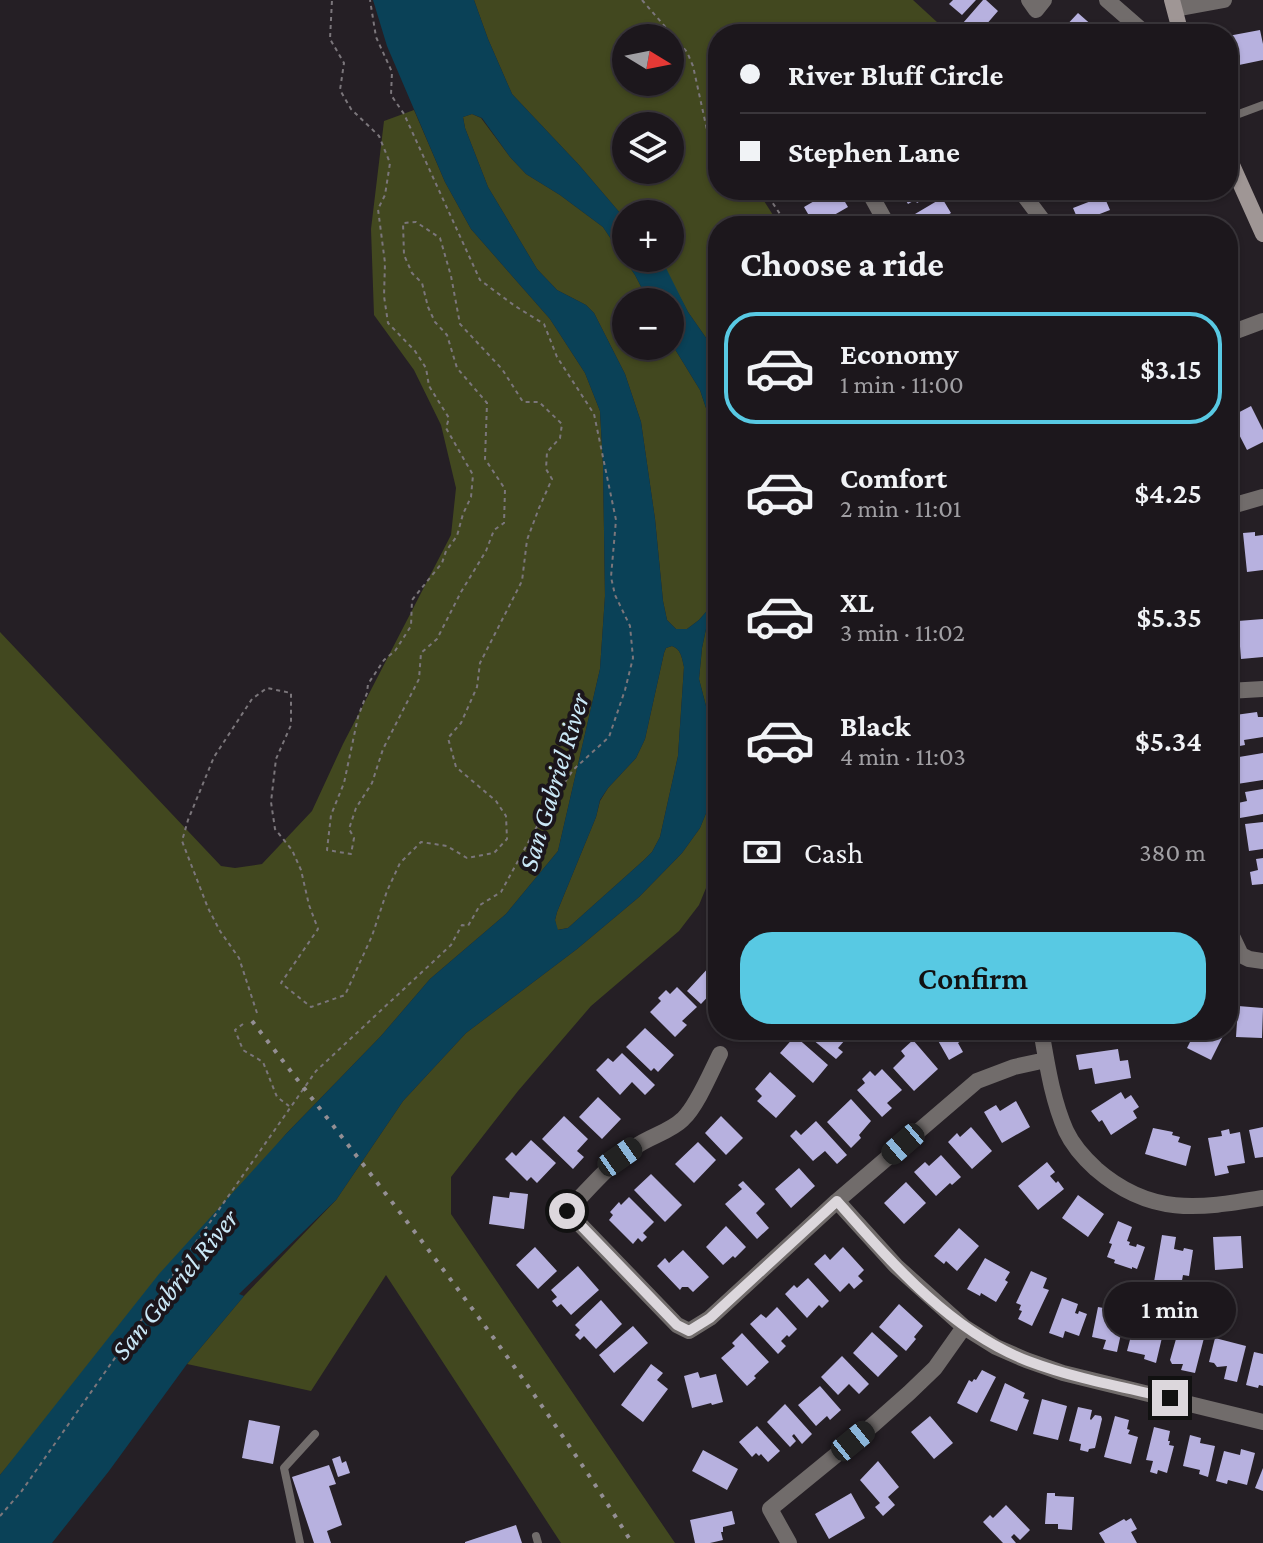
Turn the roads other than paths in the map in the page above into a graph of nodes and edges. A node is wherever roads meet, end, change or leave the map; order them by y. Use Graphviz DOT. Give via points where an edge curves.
graph roads {
  1 [pos="1029,0"];
  2 [pos="1044,0"];
  3 [pos="1107,0"];
  4 [pos="1224,0"];
  5 [pos="1173,5"];
  6 [pos="1135,24"];
  7 [pos="1263,105"];
  8 [pos="1238,114"];
  9 [pos="1238,178"];
  10 [pos="1263,234"];
  11 [pos="1263,321"];
  12 [pos="1238,330"];
  13 [pos="1263,497"];
  14 [pos="1238,504"];
  15 [pos="1263,689"];
  16 [pos="1238,690"];
  17 [pos="1238,949"];
  18 [pos="1263,961"];
  19 [pos="1043,1040"];
  20 [pos="720,1054"];
  21 [pos="1046,1060"];
  22 [pos="1263,1198"];
  23 [pos="837,1201"];
  24 [pos="964,1327"];
  25 [pos="1263,1422"];
  26 [pos="315,1434"];
  27 [pos="300,1543"];
  28 [pos="789,1543"];
  1 -- 2 [label="street" via="1036,10"];
  3 -- 6 [label="street"];
  4 -- 5 [label="street"];
  7 -- 8 [label="lane"];
  9 -- 10 [label="main road"];
  11 -- 12 [label="street"];
  13 -- 14 [label="street"];
  15 -- 16 [label="street"];
  17 -- 18 [label="street" via="1241,955"];
  19 -- 21 [label="street"];
  20 -- 23 [label="street" via="683,1119 620,1157 567,1211 677,1325 689,1331 710,1318"];
  21 -- 22 [label="street" via="1066,1132 1085,1159 1114,1183 1166,1205 1215,1206"];
  21 -- 23 [label="street" via="977,1081"];
  23 -- 24 [label="street" via="896,1266"];
  24 -- 25 [label="street" via="996,1347 1063,1373"];
  24 -- 28 [label="street" via="909,1393 770,1509"];
  26 -- 27 [label="lane" via="284,1468"];
}
